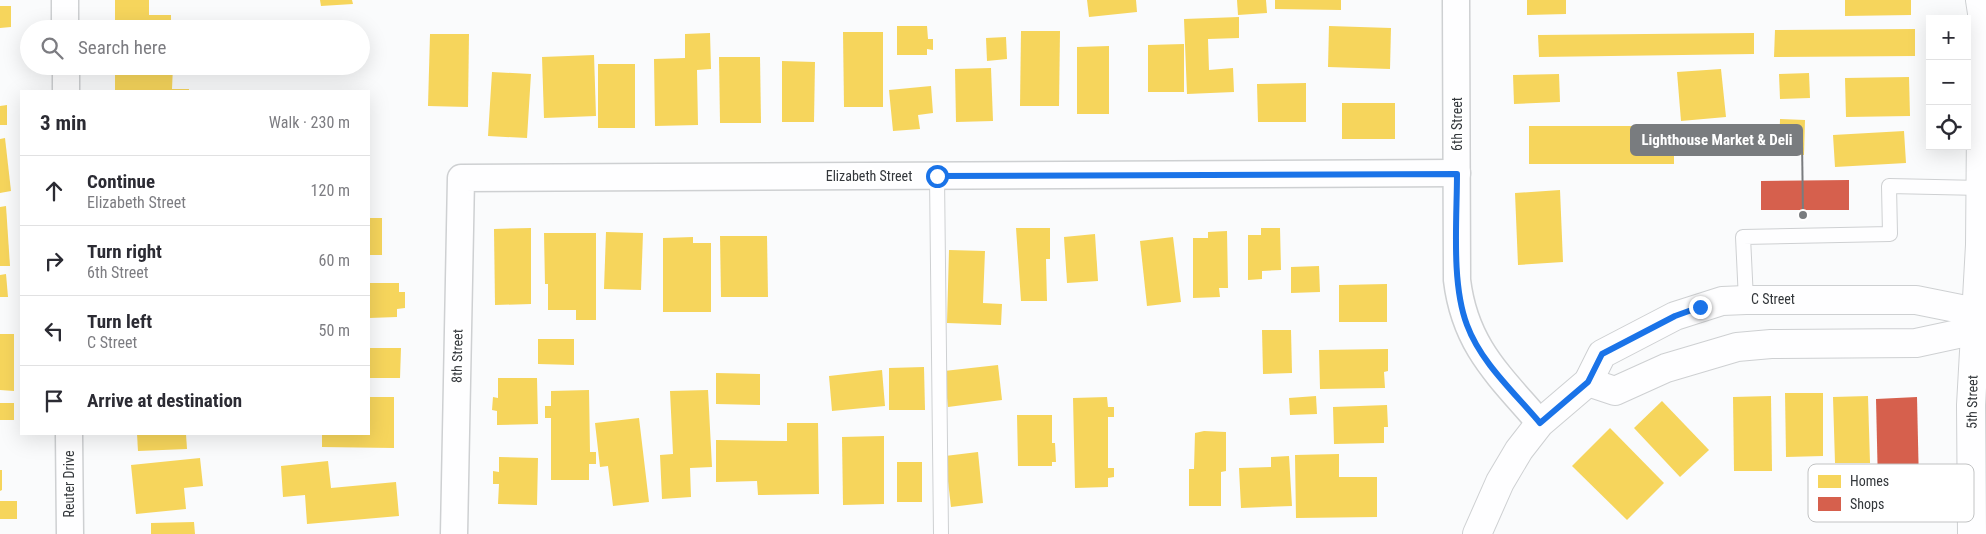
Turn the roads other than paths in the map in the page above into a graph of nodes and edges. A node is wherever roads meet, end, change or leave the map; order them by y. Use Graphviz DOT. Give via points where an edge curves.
graph roads {
  1 [pos="65,0"];
  2 [pos="1456,0"];
  3 [pos="1980,0"];
  4 [pos="66,20"];
  5 [pos="66,75"];
  6 [pos="66,90"];
  7 [pos="1457,174"];
  8 [pos="937,176"];
  9 [pos="461,178"];
  10 [pos="1981,188"];
  11 [pos="1746,300"];
  12 [pos="1981,321"];
  13 [pos="1588,382"];
  14 [pos="1540,423"];
  15 [pos="69,435"];
  16 [pos="1971,464"];
  17 [pos="70,534"];
  18 [pos="454,534"];
  19 [pos="941,534"];
  20 [pos="1477,534"];
  1 -- 4 [label="street"];
  2 -- 7 [label="street, 6th Street"];
  3 -- 10 [label="main road, 5th Street"];
  5 -- 6 [label="street"];
  7 -- 8 [label="street, Elizabeth Street"];
  7 -- 14 [label="street, 6th Street" via="1457,280 1467,327 1491,366"];
  8 -- 9 [label="street, Elizabeth Street"];
  8 -- 19 [label="lane"];
  9 -- 18 [label="street, 8th Street"];
  10 -- 11 [label="lane" via="1889,186 1890,234 1743,237"];
  10 -- 12 [label="main road, 5th Street"];
  11 -- 12 [label="main road, C Street" via="1916,300"];
  11 -- 13 [label="main road, C Street" via="1722,301 1700,307 1646,330 1602,354"];
  12 -- 13 [label="main road" via="1916,343 1736,347 1666,368 1615,391"];
  12 -- 16 [label="main road, 5th Street" via="1971,405"];
  13 -- 14 [label="main road, C Street"];
  14 -- 20 [label="main road" via="1500,482"];
  15 -- 17 [label="street, Reuter Drive"];
}
